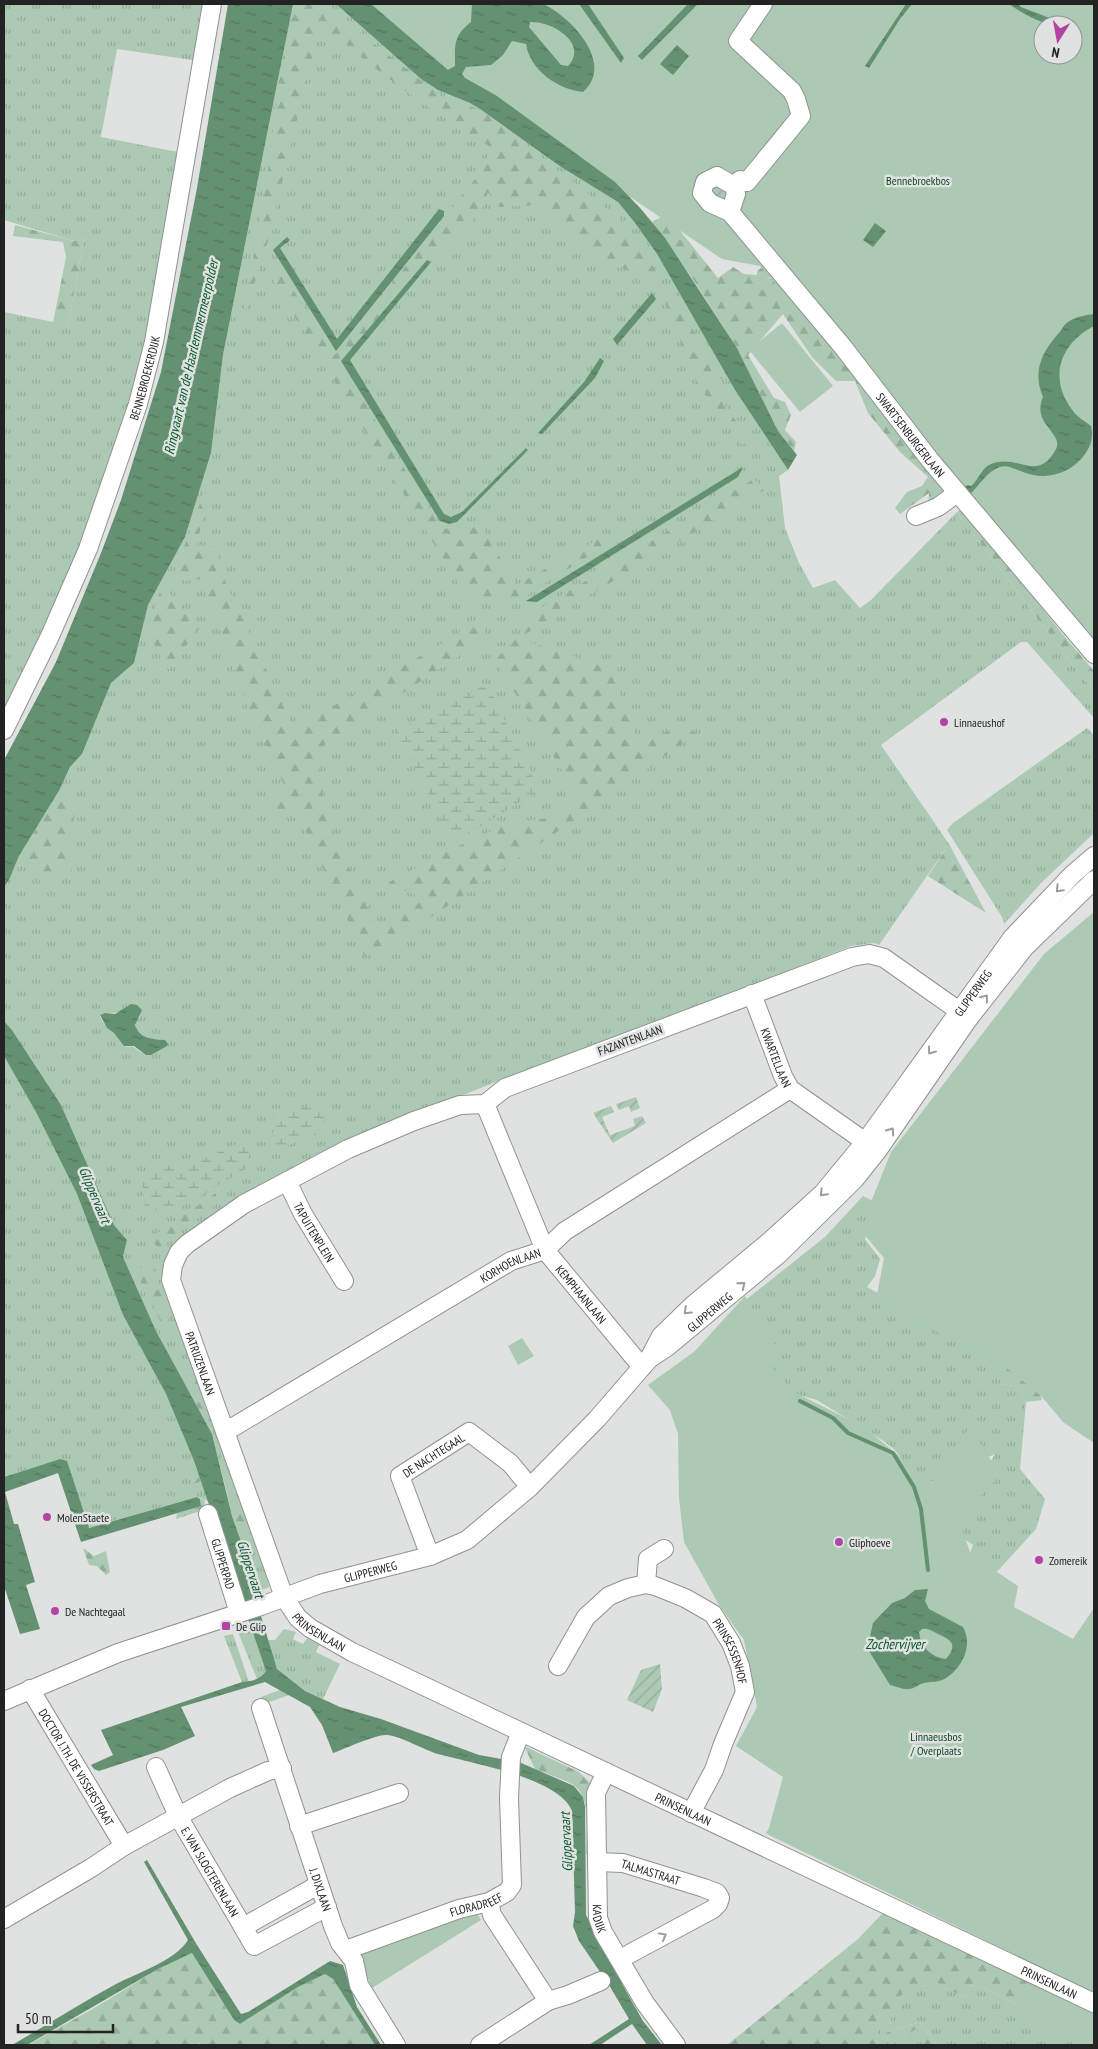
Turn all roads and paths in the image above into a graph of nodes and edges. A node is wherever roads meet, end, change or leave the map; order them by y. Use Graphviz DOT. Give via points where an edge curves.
graph roads {
  1 [pos="212,4"];
  2 [pos="763,4"];
  3 [pos="734,186"];
  4 [pos="730,212"];
  5 [pos="957,492"];
  6 [pos="916,516"];
  7 [pos="1094,654"];
  8 [pos="4,730"];
  9 [pos="1094,856"];
  10 [pos="1094,880"];
  11 [pos="752,994"];
  12 [pos="964,1014"];
  13 [pos="790,1089"];
  14 [pos="485,1104"];
  15 [pos="871,1146"];
  16 [pos="287,1180"];
  17 [pos="545,1250"];
  18 [pos="344,1281"];
  19 [pos="646,1363"];
  20 [pos="226,1432"];
  21 [pos="530,1487"];
  22 [pos="208,1514"];
  23 [pos="664,1549"];
  24 [pos="430,1556"];
  25 [pos="646,1584"];
  26 [pos="284,1597"];
  27 [pos="239,1613"];
  28 [pos="558,1666"];
  29 [pos="30,1690"];
  30 [pos="4,1701"];
  31 [pos="261,1708"];
  32 [pos="521,1732"];
  33 [pos="156,1767"];
  34 [pos="282,1768"];
  35 [pos="606,1772"];
  36 [pos="399,1793"];
  37 [pos="691,1814"];
  38 [pos="178,1816"];
  39 [pos="299,1826"];
  40 [pos="124,1846"];
  41 [pos="597,1862"];
  42 [pos="318,1885"];
  43 [pos="489,1902"];
  44 [pos="327,1907"];
  45 [pos="7,1911"];
  46 [pos="243,1927"];
  47 [pos="346,1950"];
  48 [pos="620,1959"];
  49 [pos="601,1981"];
  50 [pos="548,2001"];
  51 [pos="1094,2003"];
  52 [pos="396,2045"];
  53 [pos="480,2045"];
  54 [pos="676,2045"];
  1 -- 8 [label="street, BENNEBROEKERDIJK" via="154,342 138,404 88,549"];
  2 -- 3 [label="street" via="738,41 792,91 800,116 747,182 740,180"];
  3 -- 4 [label="street" via="736,194"];
  3 -- 4 [label="street, SWARTSENBURGERLAAN" via="717,176 705,182 702,193 710,203"];
  4 -- 5 [label="street, SWARTSENBURGERLAAN" via="843,347"];
  5 -- 6 [label="street" via="938,507"];
  5 -- 7 [label="street, SWARTSENBURGERLAAN"];
  9 -- 12 [label="street, GLIPPERWEG, one-way" via="1012,938"];
  12 -- 10 [label="street, GLIPPERWEG, one-way" via="1025,946"];
  11 -- 12 [label="street, FAZANTENLAAN" via="852,957 869,954 884,958"];
  11 -- 13 [label="street, KWARTELLAAN"];
  11 -- 14 [label="street, FAZANTENLAAN" via="505,1088"];
  12 -- 15 [label="street, GLIPPERWEG"];
  13 -- 15 [label="street, KWARTELLAAN"];
  13 -- 17 [label="street, KORHOENLAAN" via="565,1231"];
  14 -- 16 [label="street" via="460,1105 414,1121"];
  14 -- 17 [label="street, KEMPHAANLAAN"];
  15 -- 19 [label="street, GLIPPERWEG" via="779,1254"];
  16 -- 18 [label="street, TAPUITENPLEIN" via="303,1214"];
  16 -- 20 [label="street, PATRIJZENLAAN" via="244,1204 186,1244 171,1272 171,1280"];
  17 -- 19 [label="street, KEMPHAANLAAN"];
  17 -- 20 [label="street, KORHOENLAAN" via="511,1261"];
  19 -- 21 [label="street, GLIPPERWEG"];
  20 -- 26 [label="street, PATRIJZENLAAN"];
  21 -- 24 [label="street, GLIPPERWEG" via="467,1540"];
  21 -- 24 [label="street, DE NACHTEGAAL" via="510,1464 469,1432 400,1476"];
  22 -- 27 [label="street, GLIPPERPAD"];
  23 -- 25 [label="street" via="648,1559"];
  24 -- 26 [label="street, GLIPPERWEG" via="320,1584"];
  25 -- 28 [label="street" via="609,1596 586,1616"];
  25 -- 37 [label="street, PRINSESSENHOF" via="685,1598 713,1614 731,1643 744,1683 745,1692 714,1770"];
  26 -- 27 [label="street, GLIPPERWEG"];
  26 -- 32 [label="street, PRINSENLAAN" via="298,1618 330,1640"];
  27 -- 29 [label="street, GLIPPERWEG" via="118,1653"];
  29 -- 30 [label="street, GLIPPERWEG"];
  29 -- 40 [label="street, DOCTOR J.TH. DE VISSERSTRAAT"];
  31 -- 34 [label="street, J. DIXLAAN"];
  32 -- 35 [label="street, PRINSENLAAN"];
  32 -- 43 [label="street, FLORADREEF" via="511,1757 512,1886"];
  33 -- 38 [label="street, E. VAN SLOGTERENLAAN"];
  34 -- 38 [label="street, E. VAN SLOGTERENLAAN" via="230,1788"];
  34 -- 39 [label="street, J. DIXLAAN"];
  35 -- 37 [label="street, PRINSENLAAN"];
  35 -- 41 [label="street, KADIJK" via="596,1793"];
  36 -- 39 [label="street"];
  37 -- 51 [label="street, PRINSENLAAN"];
  38 -- 40 [label="street, E. VAN SLOGTERENLAAN"];
  38 -- 46 [label="street, E. VAN SLOGTERENLAAN"];
  39 -- 42 [label="street, J. DIXLAAN"];
  40 -- 45 [label="street, E. VAN SLOGTERENLAAN" via="91,1868"];
  41 -- 48 [label="street, KADIJK" via="598,1918"];
  48 -- 41 [label="street, TALMASTRAAT, one-way" via="714,1909 720,1898 704,1888 623,1862"];
  42 -- 44 [label="street, J. DIXLAAN"];
  42 -- 46 [label="street, E. VAN SLOGTERENLAAN"];
  43 -- 47 [label="street, FLORADREEF" via="459,1909"];
  43 -- 50 [label="street" via="492,1915"];
  44 -- 46 [label="street, E. VAN SLOGTERENLAAN" via="254,1946"];
  44 -- 47 [label="street, J. DIXLAAN" via="340,1943"];
  47 -- 52 [label="street, J. DIXLAAN" via="354,1961 359,1985"];
  48 -- 54 [label="street, KADIJK" via="645,2003"];
  49 -- 50 [label="street"];
  50 -- 53 [label="street"];
}
